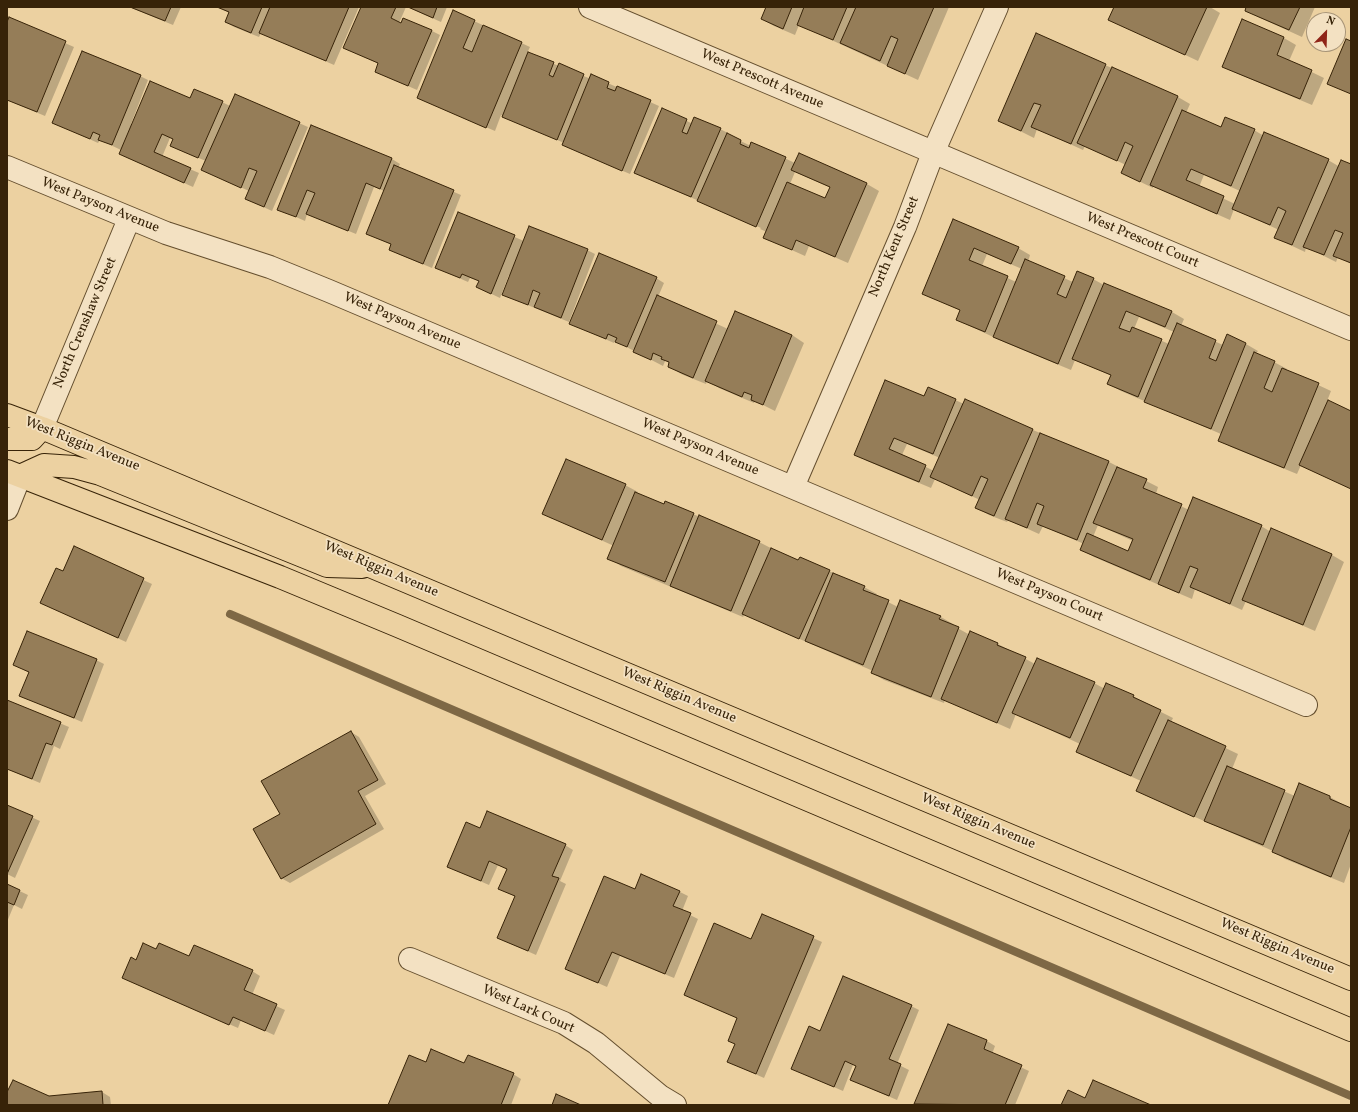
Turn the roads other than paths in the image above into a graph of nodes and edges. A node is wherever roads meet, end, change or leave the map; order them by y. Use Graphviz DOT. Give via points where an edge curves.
graph roads {
  1 [pos="590,7"];
  2 [pos="997,7"];
  3 [pos="933,153"];
  4 [pos="7,168"];
  5 [pos="130,218"];
  6 [pos="1351,330"];
  7 [pos="7,415"];
  8 [pos="42,428"];
  9 [pos="7,439"];
  10 [pos="14,474"];
  11 [pos="793,487"];
  12 [pos="7,509"];
  13 [pos="375,568"];
  14 [pos="1306,705"];
  15 [pos="410,959"];
  16 [pos="1351,979"];
  17 [pos="1351,1030"];
  18 [pos="675,1105"];
  1 -- 3 [label="street, West Prescott Avenue"];
  2 -- 3 [label="street, North Kent Street"];
  3 -- 6 [label="street, West Prescott Court"];
  3 -- 11 [label="street, North Kent Street" via="905,227"];
  4 -- 5 [label="street, West Payson Avenue"];
  5 -- 8 [label="street, North Crenshaw Street"];
  5 -- 11 [label="street, West Payson Avenue" via="270,267"];
  7 -- 8 [label="main road, West Riggin Avenue"];
  8 -- 9 [label="main road" via="32,439"];
  8 -- 13 [label="main road, West Riggin Avenue"];
  10 -- 12 [label="street"];
  10 -- 13 [label="main road" via="44,465 74,466 100,474 327,566"];
  10 -- 17 [label="main road" via="280,577 398,626"];
  11 -- 14 [label="street, West Payson Court"];
  13 -- 16 [label="main road, West Riggin Avenue"];
  15 -- 18 [label="street, West Lark Court" via="564,1023 596,1043 660,1096"];
}
